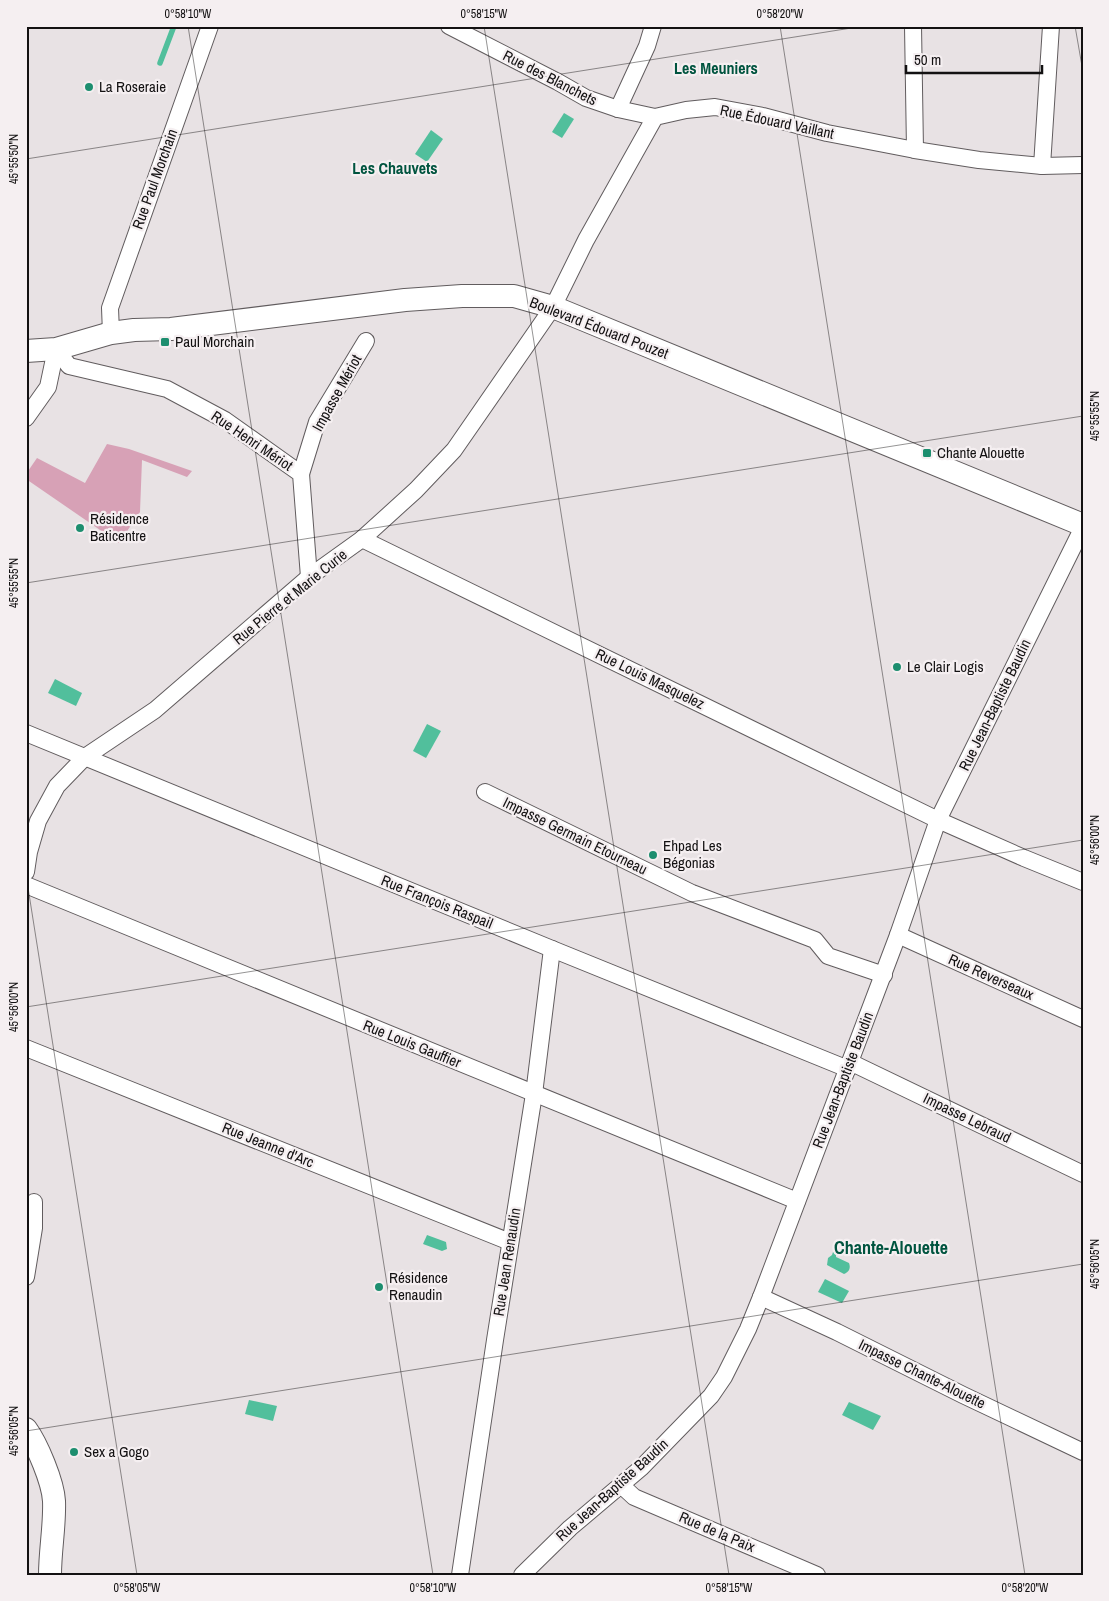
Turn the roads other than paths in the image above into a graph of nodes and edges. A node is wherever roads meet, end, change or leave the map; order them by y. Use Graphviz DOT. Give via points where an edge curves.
graph roads {
  1 [pos="210,26"];
  2 [pos="449,26"];
  3 [pos="653,26"];
  4 [pos="913,26"];
  5 [pos="1051,26"];
  6 [pos="466,30"];
  7 [pos="618,109"];
  8 [pos="655,117"];
  9 [pos="915,150"];
  10 [pos="1083,165"];
  11 [pos="1042,166"];
  12 [pos="553,306"];
  13 [pos="111,333"];
  14 [pos="366,341"];
  15 [pos="56,349"];
  16 [pos="26,351"];
  17 [pos="26,418"];
  18 [pos="301,474"];
  19 [pos="1083,526"];
  20 [pos="362,539"];
  21 [pos="309,577"];
  22 [pos="26,733"];
  23 [pos="84,757"];
  24 [pos="485,792"];
  25 [pos="938,820"];
  26 [pos="26,872"];
  27 [pos="1083,882"];
  28 [pos="26,885"];
  29 [pos="898,936"];
  30 [pos="552,949"];
  31 [pos="884,975"];
  32 [pos="1083,1019"];
  33 [pos="26,1048"];
  34 [pos="849,1065"];
  35 [pos="534,1094"];
  36 [pos="1083,1174"];
  37 [pos="798,1201"];
  38 [pos="34,1202"];
  39 [pos="510,1242"];
  40 [pos="26,1277"];
  41 [pos="761,1297"];
  42 [pos="26,1429"];
  43 [pos="1083,1452"];
  44 [pos="621,1485"];
  45 [pos="50,1575"];
  46 [pos="460,1575"];
  47 [pos="522,1575"];
  48 [pos="816,1575"];
  1 -- 13 [label="street, Rue Paul Morchain" via="110,308"];
  2 -- 6 [label="street, Rue des Blanchets"];
  3 -- 7 [label="street"];
  4 -- 9 [label="street"];
  5 -- 11 [label="street"];
  6 -- 7 [label="street, Rue des Blanchets" via="586,98"];
  7 -- 8 [label="street, Rue des Blanchets"];
  8 -- 9 [label="street, Rue Édouard Vaillant" via="716,107"];
  8 -- 12 [label="street"];
  9 -- 11 [label="street, Rue Édouard Vaillant"];
  10 -- 11 [label="street, Rue Édouard Vaillant"];
  12 -- 13 [label="street, Boulevard Édouard Pouzet" via="514,296 462,296"];
  12 -- 19 [label="street, Boulevard Édouard Pouzet"];
  12 -- 20 [label="street, Rue Pierre et Marie Curie" via="454,450"];
  13 -- 15 [label="street, Boulevard Édouard Pouzet"];
  14 -- 18 [label="street, Impasse Mériot" via="317,422"];
  15 -- 16 [label="street, Boulevard Édouard Pouzet"];
  15 -- 17 [label="street" via="48,388"];
  15 -- 18 [label="street, Rue Henri Mériot" via="69,366 167,389 226,420"];
  18 -- 21 [label="street, Rue Henri Mériot"];
  19 -- 25 [label="street, Rue Jean-Baptiste Baudin"];
  20 -- 21 [label="street, Rue Pierre et Marie Curie"];
  20 -- 25 [label="street, Rue Louis Masquelez"];
  21 -- 23 [label="street, Rue Pierre et Marie Curie" via="155,710"];
  22 -- 23 [label="street, Rue François Raspail"];
  23 -- 26 [label="street, Rue Pierre et Marie Curie" via="57,786 38,821"];
  23 -- 30 [label="street, Rue François Raspail"];
  24 -- 31 [label="street, Impasse Germain Etourneau" via="692,893 815,940 828,956"];
  25 -- 27 [label="street, Rue Louis Masquelez"];
  25 -- 29 [label="street, Rue Jean-Baptiste Baudin"];
  28 -- 35 [label="street, Rue Louis Gauffier"];
  29 -- 31 [label="street, Rue Jean-Baptiste Baudin"];
  29 -- 32 [label="street, Rue Reverseaux"];
  30 -- 34 [label="street, Rue François Raspail"];
  30 -- 35 [label="street, Rue Jean Renaudin"];
  31 -- 34 [label="street, Rue Jean-Baptiste Baudin"];
  33 -- 39 [label="street, Rue Jeanne d'Arc"];
  34 -- 36 [label="street, Impasse Lebraud"];
  34 -- 37 [label="street, Rue Jean-Baptiste Baudin"];
  35 -- 37 [label="street, Rue Louis Gauffier"];
  35 -- 39 [label="street, Rue Jean Renaudin"];
  37 -- 41 [label="street, Rue Jean-Baptiste Baudin"];
  38 -- 40 [label="street" via="34,1228"];
  39 -- 46 [label="street, Rue Jean Renaudin"];
  41 -- 43 [label="street, Impasse Chante-Alouette"];
  41 -- 44 [label="street, Rue Jean-Baptiste Baudin" via="724,1377 711,1396"];
  42 -- 45 [label="street" via="46,1469 54,1500"];
  44 -- 47 [label="street, Rue Jean-Baptiste Baudin"];
  44 -- 48 [label="street, Rue de la Paix" via="634,1497"];
}
